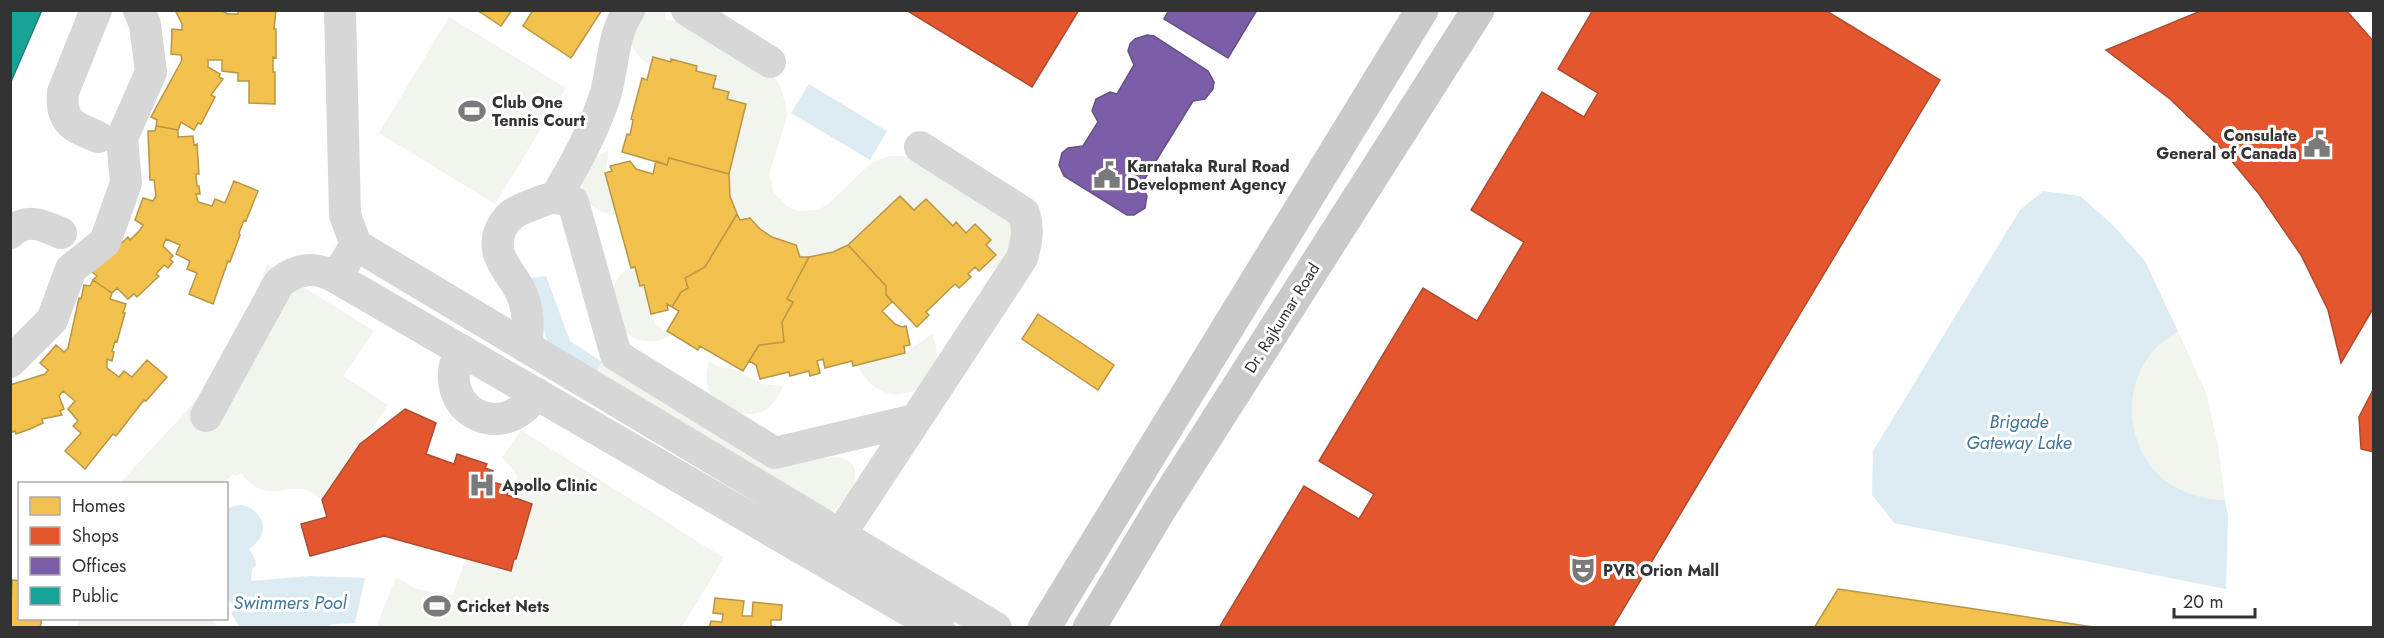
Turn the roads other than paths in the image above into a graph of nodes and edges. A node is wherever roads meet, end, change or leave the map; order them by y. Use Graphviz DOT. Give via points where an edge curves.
graph roads {
  1 [pos="96,10"];
  2 [pos="139,10"];
  3 [pos="340,10"];
  4 [pos="629,10"];
  5 [pos="687,10"];
  6 [pos="1422,10"];
  7 [pos="1478,10"];
  8 [pos="771,62"];
  9 [pos="98,137"];
  10 [pos="920,147"];
  11 [pos="564,200"];
  12 [pos="10,233"];
  13 [pos="61,233"];
  14 [pos="356,245"];
  15 [pos="335,277"];
  16 [pos="526,347"];
  17 [pos="461,350"];
  18 [pos="10,362"];
  19 [pos="536,393"];
  20 [pos="206,416"];
  21 [pos="914,420"];
  22 [pos="840,535"];
  23 [pos="939,627"];
  24 [pos="996,627"];
  25 [pos="1044,627"];
  26 [pos="1089,627"];
  1 -- 9 [label="street" via="62,102 75,128"];
  2 -- 18 [label="street" via="145,25 151,72 122,138 126,183 105,242 71,269 52,320"];
  3 -- 14 [label="street" via="345,215"];
  4 -- 11 [label="street" via="621,22 605,97"];
  5 -- 8 [label="street"];
  6 -- 25 [label="main road"];
  7 -- 26 [label="main road, Dr. Rajkumar Road"];
  10 -- 21 [label="street" via="1024,213 1027,231 1022,258"];
  11 -- 16 [label="street" via="515,211 507,218 498,238 502,261 526,306"];
  11 -- 21 [label="street" via="616,355 775,453"];
  12 -- 13 [label="street" via="28,223"];
  14 -- 15 [label="street"];
  14 -- 16 [label="street"];
  15 -- 17 [label="street"];
  15 -- 20 [label="street" via="306,269 279,283"];
  16 -- 22 [label="street"];
  17 -- 19 [label="street"];
  17 -- 19 [label="street" via="454,364 453,386 466,408 477,415 500,420 511,417 522,412"];
  19 -- 23 [label="street"];
  21 -- 22 [label="street"];
  22 -- 24 [label="street"];
}
